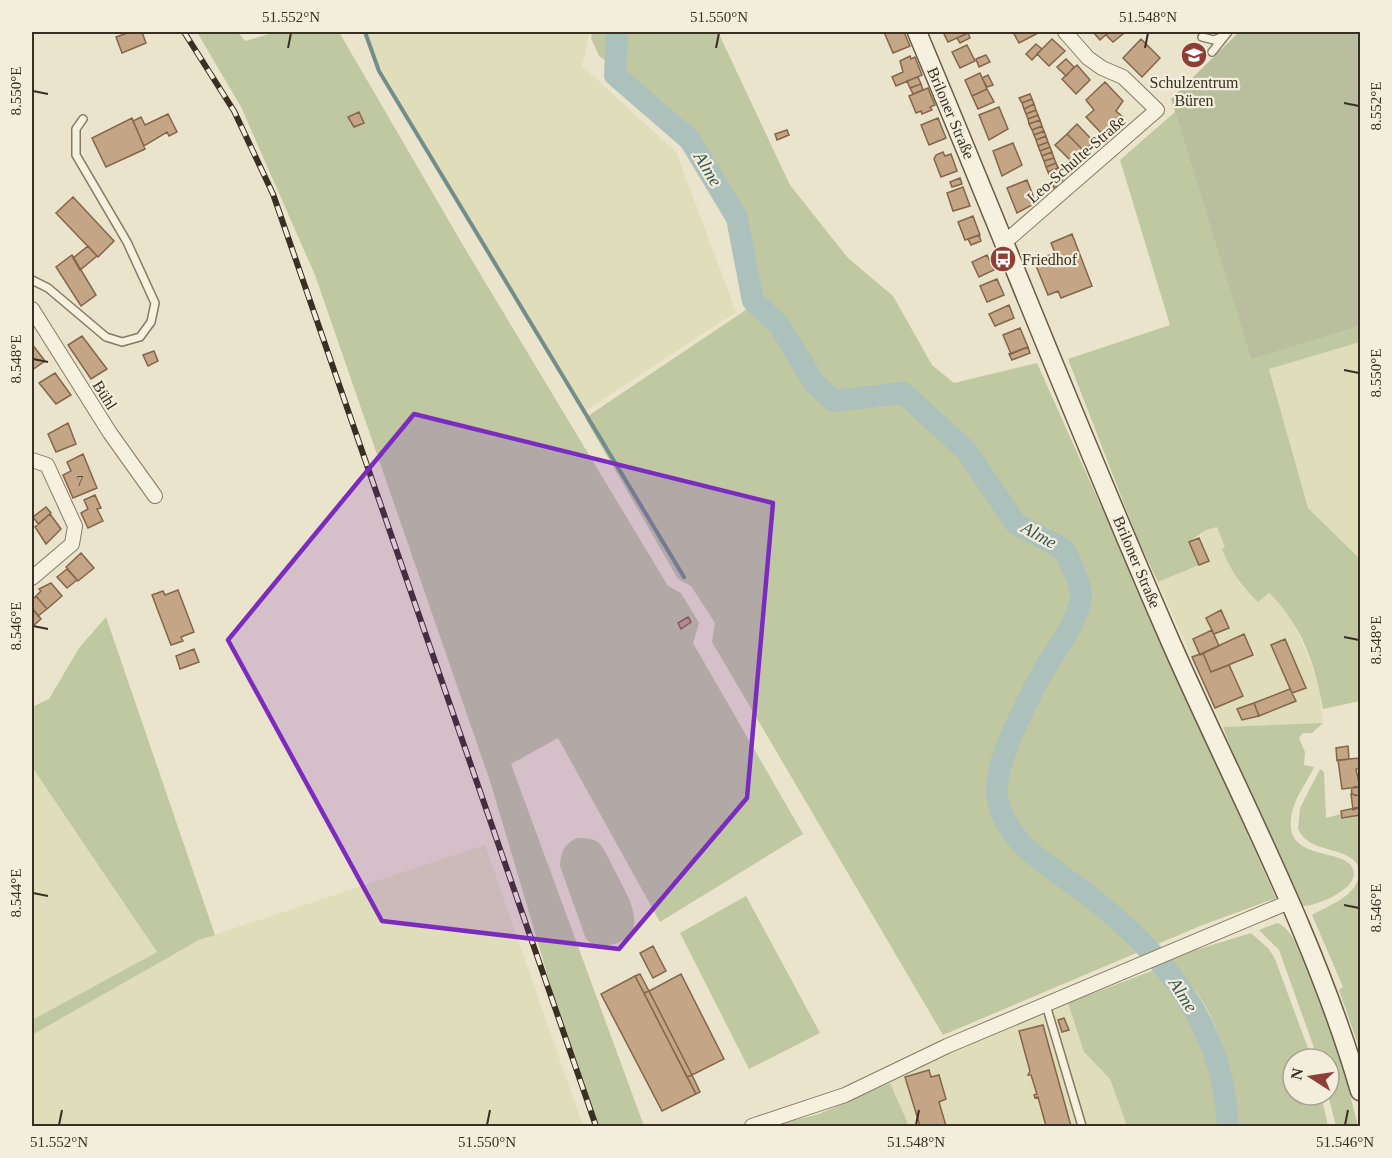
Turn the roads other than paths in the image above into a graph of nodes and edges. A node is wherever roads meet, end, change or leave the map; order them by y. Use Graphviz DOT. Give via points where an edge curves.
graph roads {
  1 [pos="917,32"];
  2 [pos="1065,32"];
  3 [pos="1226,34"];
  4 [pos="1202,37"];
  5 [pos="1212,52"];
  6 [pos="82,119"];
  7 [pos="1005,242"];
  8 [pos="32,280"];
  9 [pos="32,309"];
  10 [pos="32,460"];
  11 [pos="155,496"];
  12 [pos="32,578"];
  13 [pos="1289,902"];
  14 [pos="1046,1005"];
  15 [pos="1360,1091"];
  16 [pos="752,1126"];
  17 [pos="1082,1126"];
  1 -- 7 [label="main road, Briloner Straße"];
  2 -- 7 [label="street, Leo-Schulte-Straße" via="1088,58 1123,77 1157,110"];
  3 -- 4 [label="lane" via="1214,40"];
  3 -- 5 [label="lane"];
  6 -- 8 [label="lane" via="76,129 76,155 127,242 154,303 151,322 140,337 122,342 106,337 48,288"];
  7 -- 13 [label="main road, Briloner Straße" via="1130,548"];
  9 -- 11 [label="street, Bühl"];
  10 -- 12 [label="street" via="47,465 75,526 72,544"];
  13 -- 14 [label="street"];
  13 -- 15 [label="main road, Briloner Straße" via="1341,1028"];
  14 -- 16 [label="street" via="947,1046 845,1095"];
  14 -- 17 [label="lane"];
}
